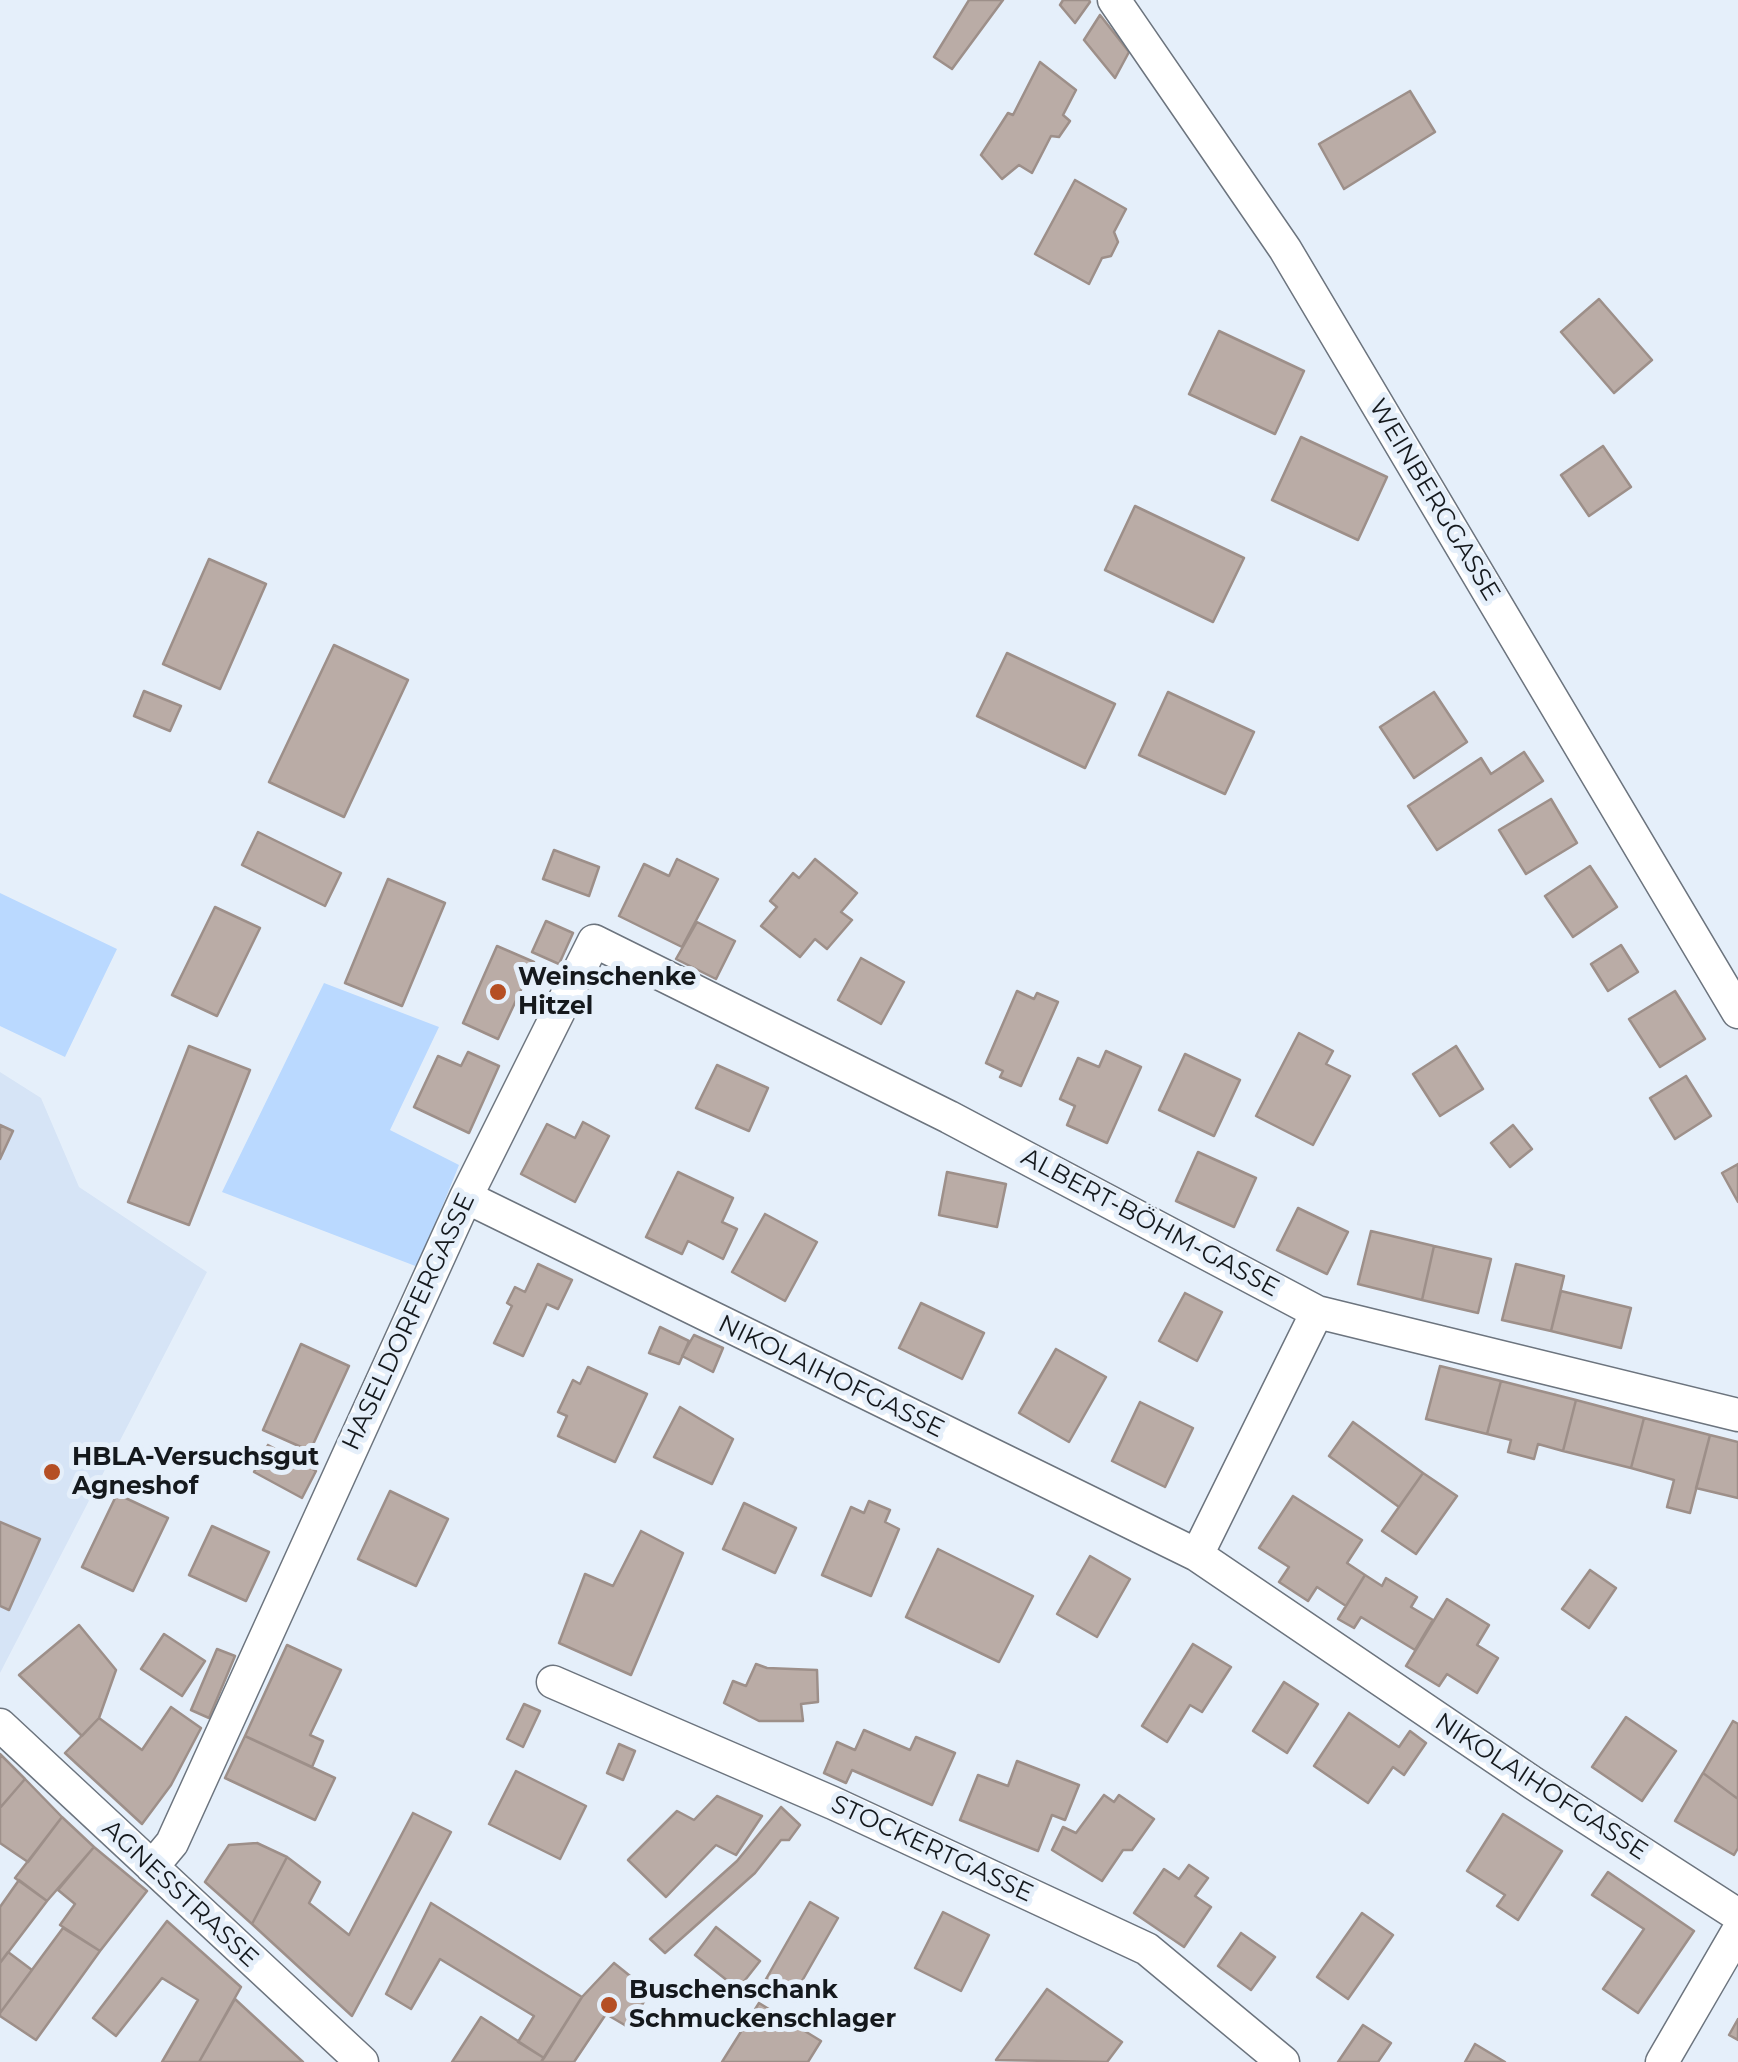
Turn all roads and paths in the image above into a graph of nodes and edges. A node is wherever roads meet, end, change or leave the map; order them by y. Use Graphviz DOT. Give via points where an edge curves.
graph roads {
  1 [pos="1114,0"];
  2 [pos="594,942"];
  3 [pos="1738,1012"];
  4 [pos="466,1198"];
  5 [pos="1317,1312"];
  6 [pos="1738,1415"];
  7 [pos="1196,1555"];
  8 [pos="552,1682"];
  9 [pos="0,1725"];
  10 [pos="152,1867"];
  11 [pos="1738,1915"];
  12 [pos="1738,1931"];
  13 [pos="362,2062"];
  14 [pos="1283,2062"];
  15 [pos="1662,2062"];
  1 -- 3 [label="street, WEINBERGGASSE" via="1285,249"];
  2 -- 4 [label="street, HASELDORFERGASSE"];
  2 -- 5 [label="street, ALBERT-BÖHM-GASSE" via="949,1117"];
  4 -- 7 [label="street, NIKOLAIHOFGASSE"];
  4 -- 10 [label="street, HASELDORFERGASSE" via="172,1843"];
  5 -- 6 [label="street, ALBERT-BÖHM-GASSE"];
  5 -- 7 [label="street"];
  7 -- 11 [label="street, NIKOLAIHOFGASSE"];
  8 -- 14 [label="street, STOCKERTGASSE" via="1147,1949"];
  9 -- 10 [label="street, AGNESSTRASSE"];
  10 -- 13 [label="street, AGNESSTRASSE"];
  12 -- 15 [label="street"];
}
